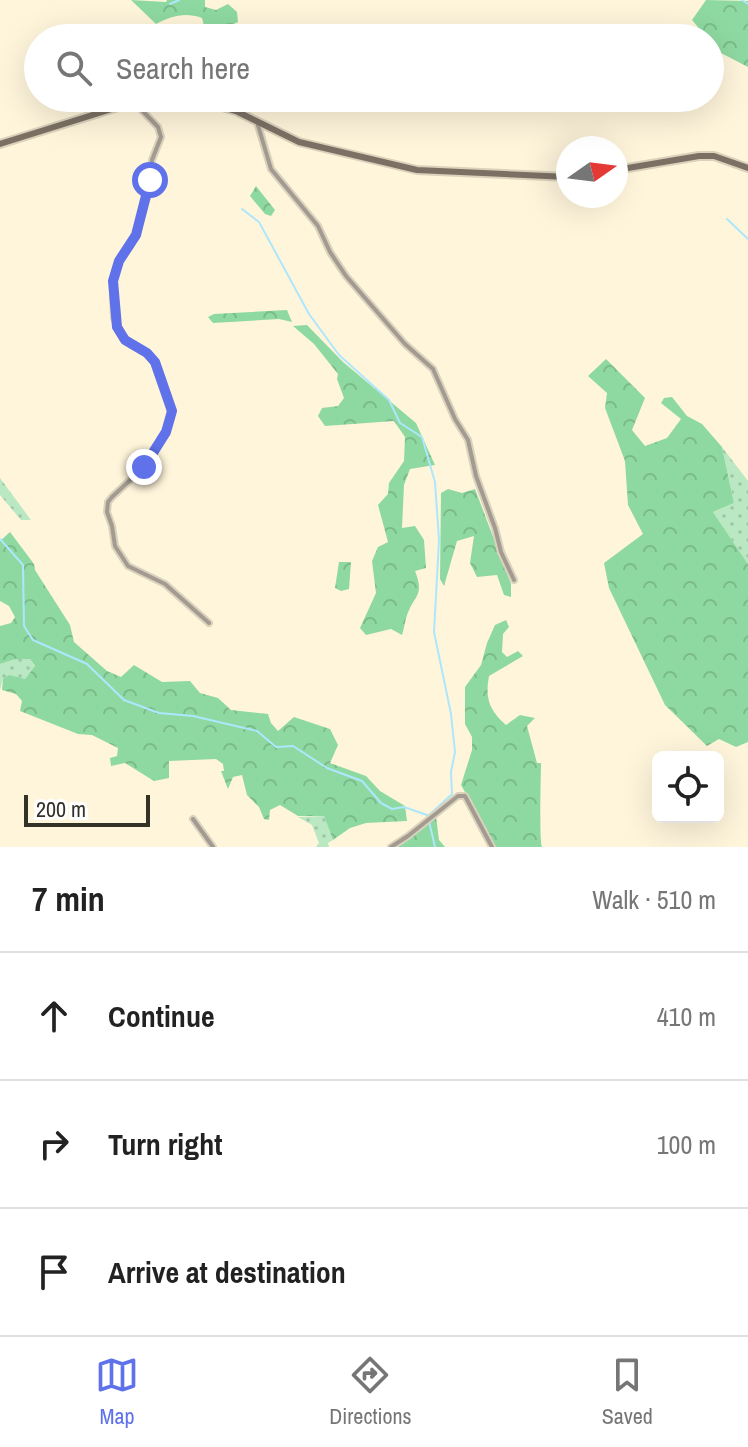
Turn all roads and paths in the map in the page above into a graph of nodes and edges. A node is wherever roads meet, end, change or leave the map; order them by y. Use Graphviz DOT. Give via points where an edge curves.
graph roads {
  1 [pos="100,112"];
  2 [pos="144,112"];
  3 [pos="236,112"];
  4 [pos="257,122"];
  5 [pos="0,144"];
  6 [pos="628,168"];
  7 [pos="748,168"];
  8 [pos="556,176"];
  9 [pos="514,580"];
  10 [pos="209,623"];
  11 [pos="193,819"];
  12 [pos="213,847"];
  13 [pos="391,847"];
  14 [pos="492,847"];
  1 -- 5 [label="main road"];
  2 -- 10 [label="street" via="161,137 136,235 115,272 114,318 125,340 155,362 172,411 166,432 144,467 106,507 115,546 128,566 165,584"];
  3 -- 4 [label="main road"];
  4 -- 8 [label="main road" via="299,142 417,170"];
  4 -- 9 [label="street" via="271,169 318,226 346,276 433,369 468,440"];
  6 -- 7 [label="main road" via="714,156"];
  11 -- 12 [label="street"];
  13 -- 14 [label="street" via="453,798 465,796"];
}
